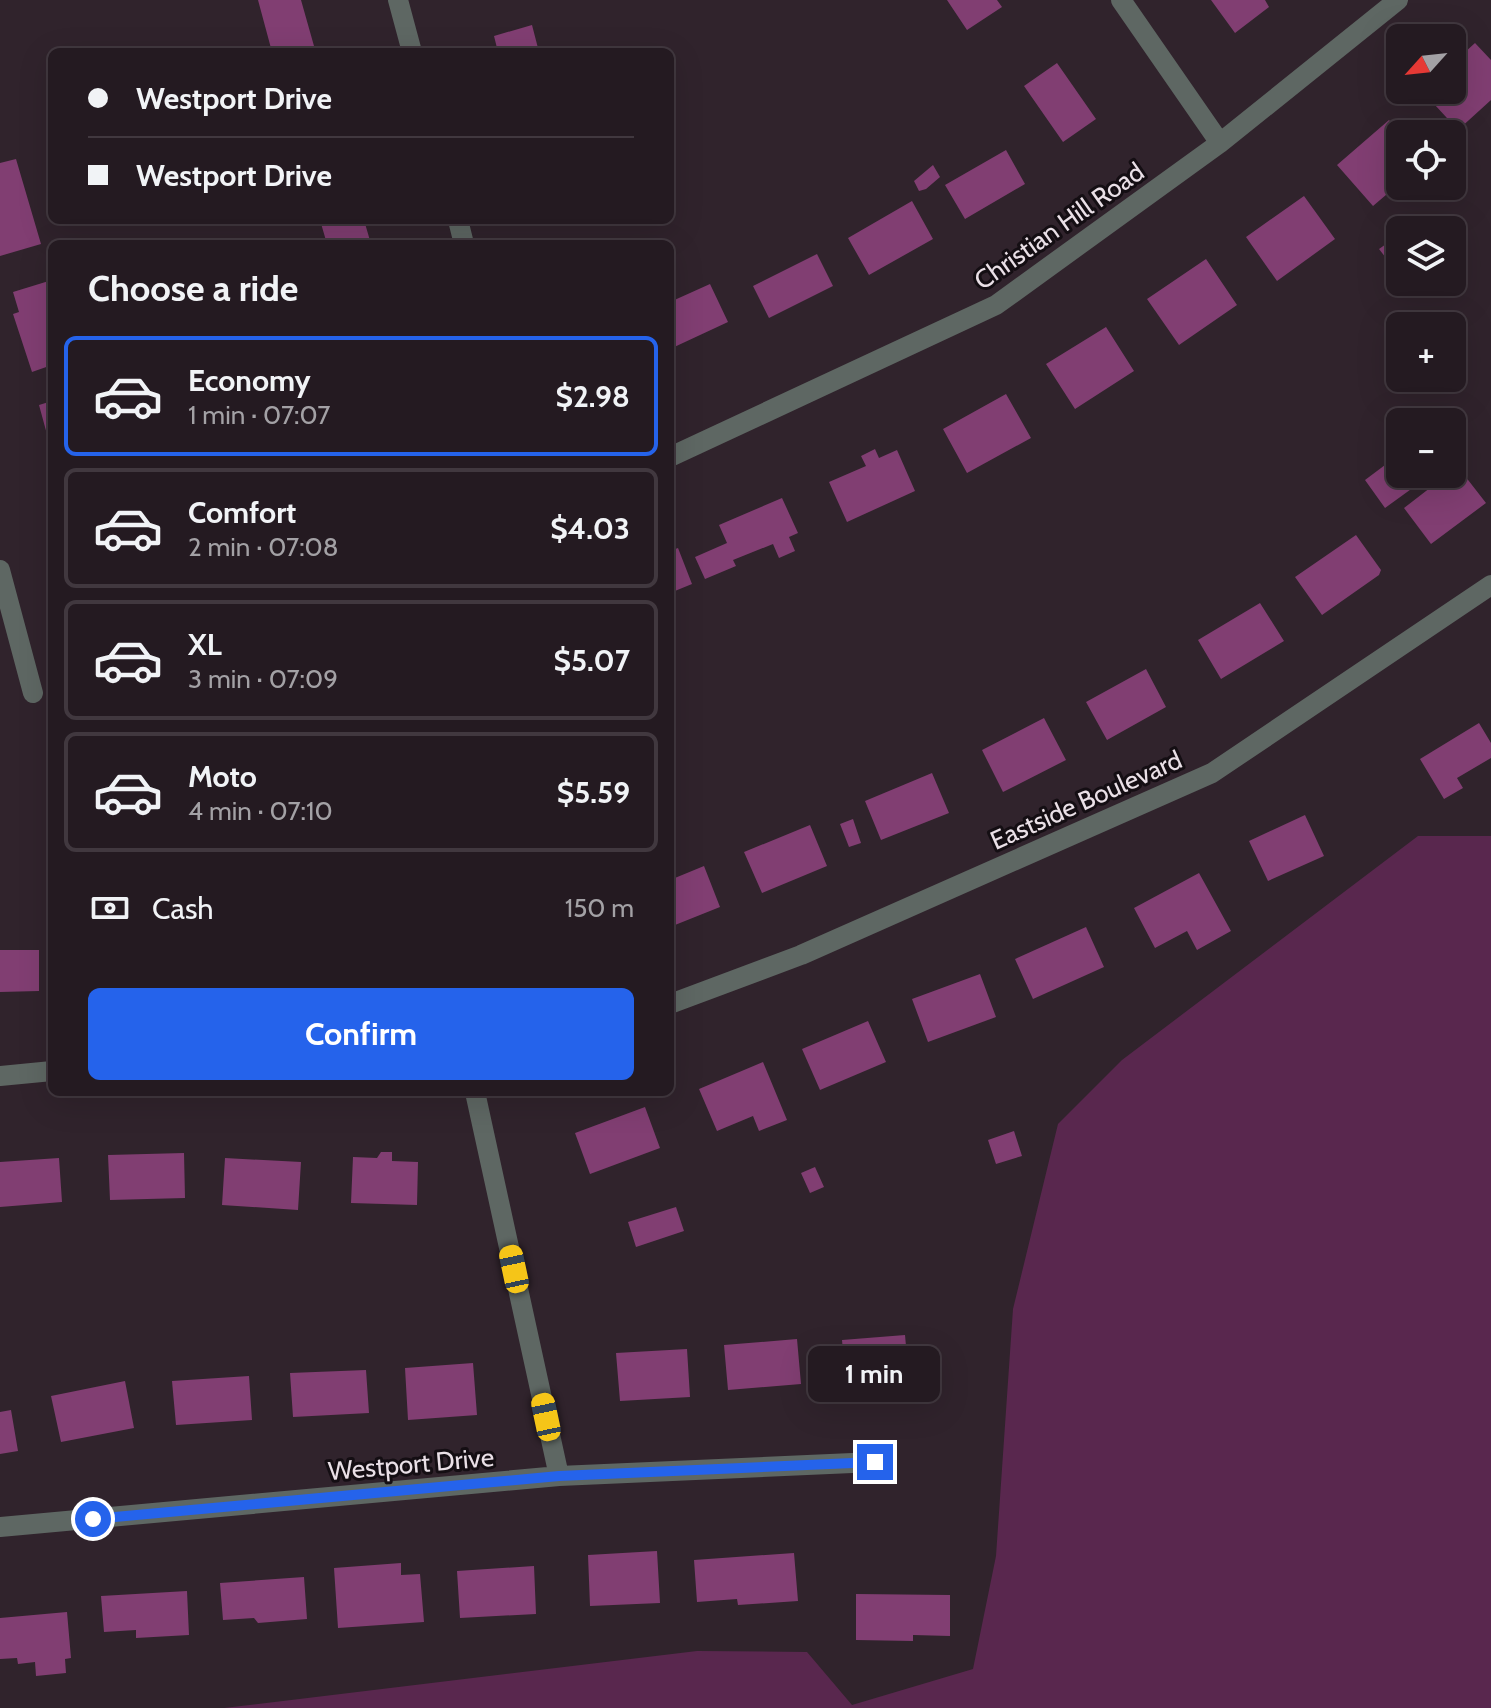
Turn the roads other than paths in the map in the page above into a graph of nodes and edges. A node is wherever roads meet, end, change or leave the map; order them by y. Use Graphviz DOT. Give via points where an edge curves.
graph roads {
  1 [pos="398,0"];
  2 [pos="1121,0"];
  3 [pos="1398,0"];
  4 [pos="411,48"];
  5 [pos="1220,143"];
  6 [pos="674,455"];
  7 [pos="0,570"];
  8 [pos="1491,585"];
  9 [pos="33,693"];
  10 [pos="674,1003"];
  11 [pos="48,1071"];
  12 [pos="0,1076"];
  13 [pos="476,1096"];
  14 [pos="875,1462"];
  15 [pos="559,1476"];
  16 [pos="0,1527"];
  1 -- 4 [label="street"];
  2 -- 5 [label="street"];
  3 -- 5 [label="street, Christian Hill Road"];
  5 -- 6 [label="street, Christian Hill Road" via="996,305"];
  7 -- 9 [label="street"];
  8 -- 10 [label="street, Eastside Boulevard" via="1212,773 801,955"];
  11 -- 12 [label="street"];
  13 -- 15 [label="street"];
  14 -- 15 [label="street, Westport Drive"];
  15 -- 16 [label="street, Westport Drive"];
}
